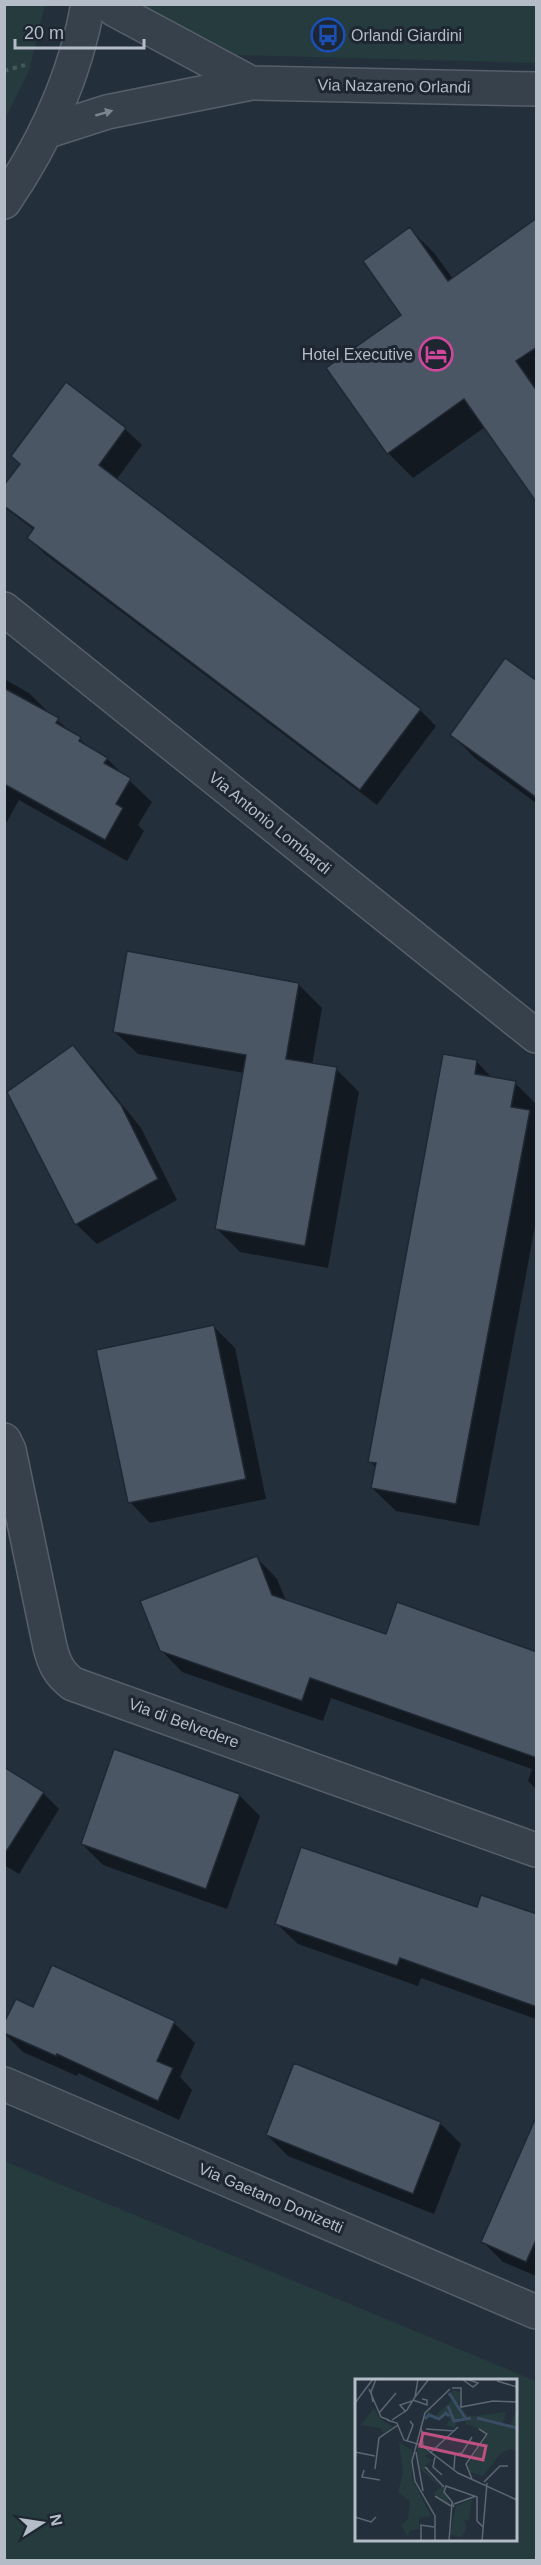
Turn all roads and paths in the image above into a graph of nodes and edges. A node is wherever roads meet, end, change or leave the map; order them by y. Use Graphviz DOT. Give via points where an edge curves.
graph roads {
  1 [pos="88,4"];
  2 [pos="109,4"];
  3 [pos="25,65"];
  4 [pos="4,70"];
  5 [pos="251,83"];
  6 [pos="537,89"];
  7 [pos="48,131"];
  8 [pos="4,202"];
  9 [pos="4,609"];
  10 [pos="537,1036"];
  11 [pos="4,1440"];
  12 [pos="537,1850"];
  13 [pos="4,2084"];
  14 [pos="537,2312"];
  1 -- 7 [label="street" via="76,55"];
  2 -- 5 [label="street, Via Nazareno Orlandi"];
  3 -- 4 [label="path"];
  5 -- 6 [label="street, Via Nazareno Orlandi"];
  7 -- 5 [label="street, Via Nazareno Orlandi, one-way" via="106,112"];
  7 -- 8 [label="street"];
  9 -- 10 [label="street, Via Antonio Lombardi"];
  11 -- 12 [label="street, Via di Belvedere" via="50,1647 62,1676 73,1684"];
  13 -- 14 [label="street, Via Gaetano Donizetti"];
}
